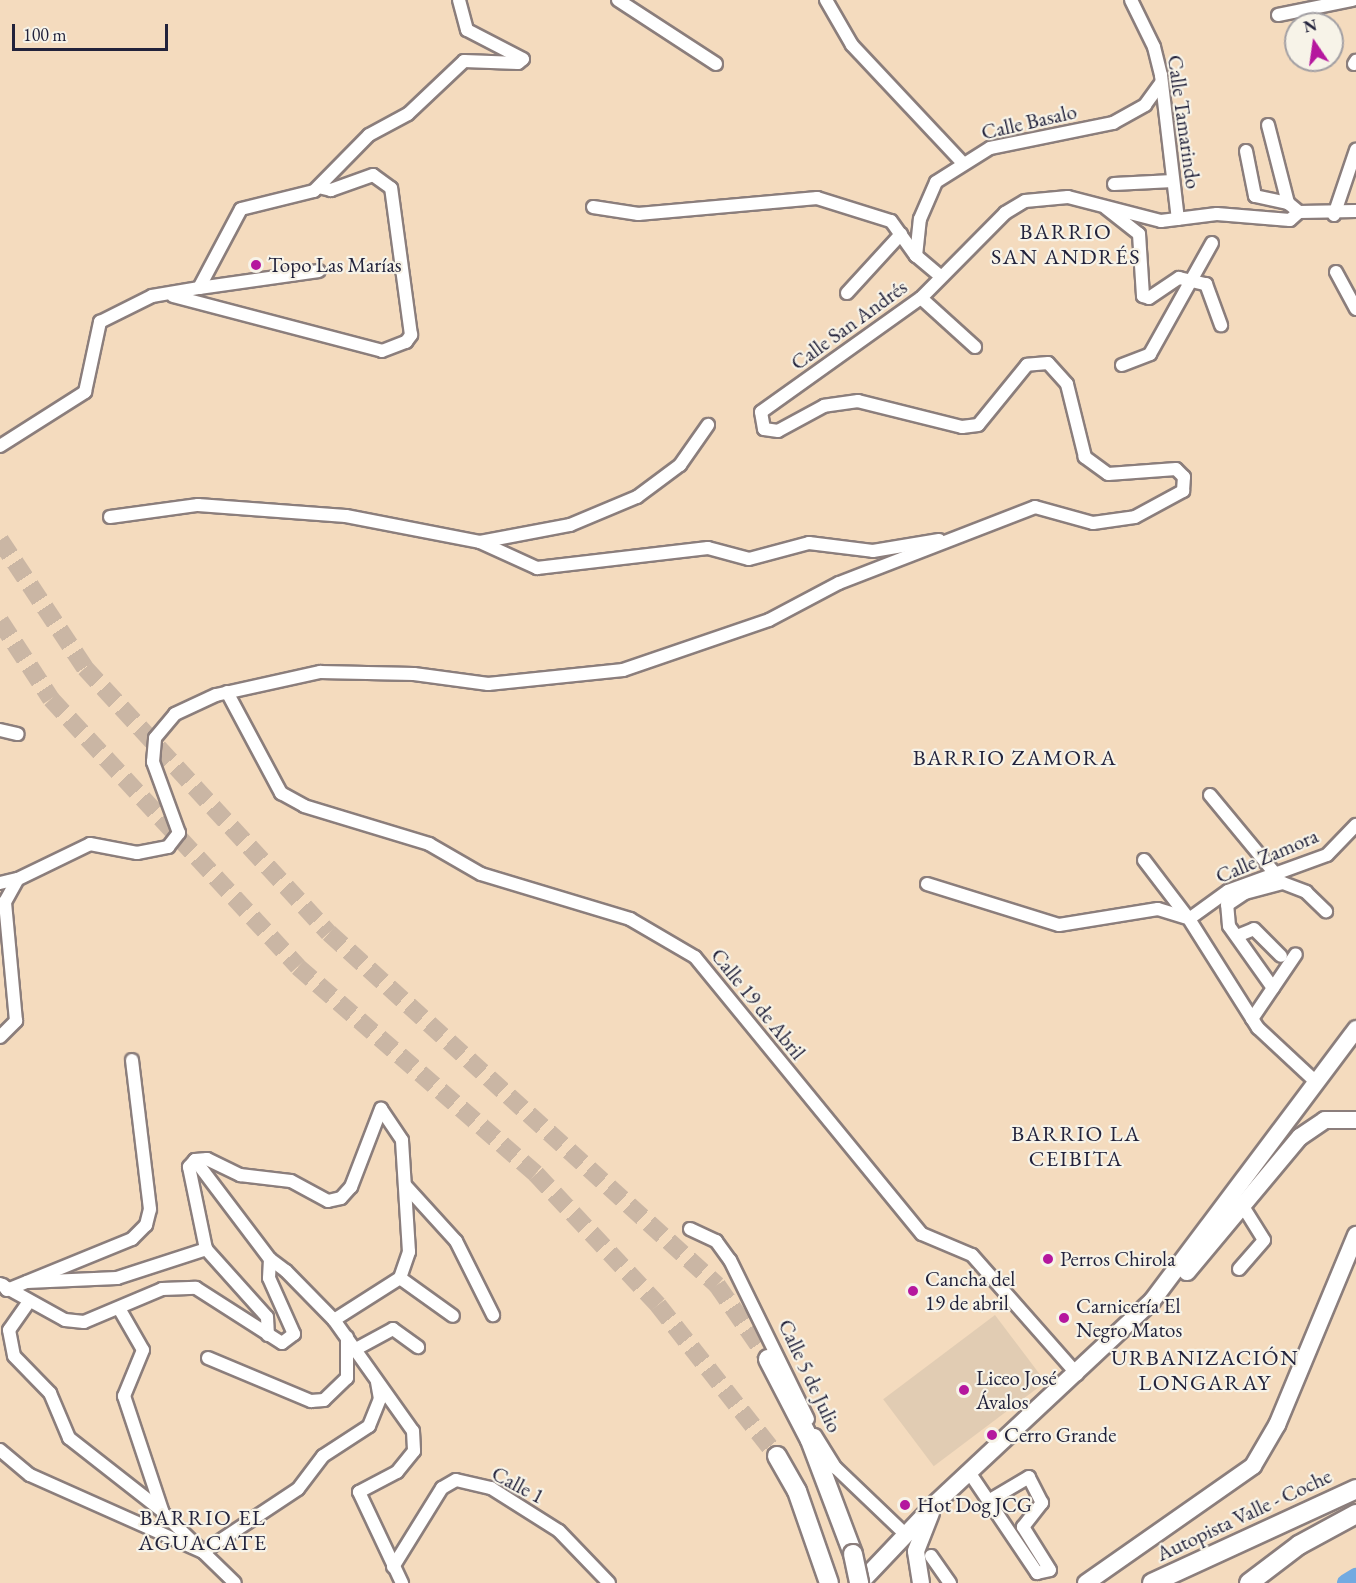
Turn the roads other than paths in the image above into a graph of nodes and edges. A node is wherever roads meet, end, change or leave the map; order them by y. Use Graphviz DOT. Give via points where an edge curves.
graph roads {
  1 [pos="459,0"];
  2 [pos="618,0"];
  3 [pos="826,0"];
  4 [pos="1131,0"];
  5 [pos="1352,0"];
  6 [pos="1278,15"];
  7 [pos="716,64"];
  8 [pos="1160,84"];
  9 [pos="1268,125"];
  10 [pos="1356,150"];
  11 [pos="1246,151"];
  12 [pos="962,162"];
  13 [pos="1173,180"];
  14 [pos="1114,184"];
  15 [pos="319,188"];
  16 [pos="1288,203"];
  17 [pos="1103,206"];
  18 [pos="592,207"];
  19 [pos="1356,211"];
  20 [pos="1299,212"];
  21 [pos="1334,215"];
  22 [pos="1178,219"];
  23 [pos="901,234"];
  24 [pos="1212,243"];
  25 [pos="916,256"];
  26 [pos="319,270"];
  27 [pos="1336,272"];
  28 [pos="939,275"];
  29 [pos="1194,280"];
  30 [pos="199,288"];
  31 [pos="847,293"];
  32 [pos="171,295"];
  33 [pos="921,298"];
  34 [pos="1356,309"];
  35 [pos="1221,325"];
  36 [pos="975,347"];
  37 [pos="1122,365"];
  38 [pos="708,425"];
  39 [pos="0,446"];
  40 [pos="110,517"];
  41 [pos="972,534"];
  42 [pos="480,542"];
  43 [pos="227,692"];
  44 [pos="0,730"];
  45 [pos="18,734"];
  46 [pos="1210,795"];
  47 [pos="1356,825"];
  48 [pos="1144,860"];
  49 [pos="1277,876"];
  50 [pos="18,879"];
  51 [pos="0,883"];
  52 [pos="927,884"];
  53 [pos="1326,911"];
  54 [pos="1189,919"];
  55 [pos="1237,936"];
  56 [pos="1296,954"];
  57 [pos="1281,956"];
  58 [pos="1273,988"];
  59 [pos="1252,1018"];
  60 [pos="1356,1029"];
  61 [pos="0,1037"];
  62 [pos="132,1060"];
  63 [pos="1316,1082"];
  64 [pos="1352,1116"];
  65 [pos="195,1160"];
  66 [pos="405,1185"];
  67 [pos="1243,1206"];
  68 [pos="690,1229"];
  69 [pos="1356,1235"];
  70 [pos="206,1249"];
  71 [pos="270,1259"];
  72 [pos="1239,1269"];
  73 [pos="400,1278"];
  74 [pos="27,1282"];
  75 [pos="2,1285"];
  76 [pos="1152,1301"];
  77 [pos="28,1303"];
  78 [pos="120,1310"];
  79 [pos="494,1314"];
  80 [pos="453,1316"];
  81 [pos="334,1320"];
  82 [pos="268,1335"];
  83 [pos="347,1337"];
  84 [pos="418,1347"];
  85 [pos="356,1349"];
  86 [pos="208,1358"];
  87 [pos="768,1359"];
  88 [pos="1077,1374"];
  89 [pos="375,1375"];
  90 [pos="0,1450"];
  91 [pos="777,1456"];
  92 [pos="969,1473"];
  93 [pos="1356,1489"];
  94 [pos="990,1500"];
  95 [pos="935,1504"];
  96 [pos="164,1513"];
  97 [pos="1356,1514"];
  98 [pos="1356,1521"];
  99 [pos="1322,1532"];
  100 [pos="1255,1533"];
  101 [pos="906,1535"];
  102 [pos="204,1552"];
  103 [pos="931,1556"];
  104 [pos="393,1567"];
  105 [pos="235,1583"];
  106 [pos="402,1583"];
  107 [pos="609,1583"];
  108 [pos="829,1583"];
  109 [pos="859,1583"];
  110 [pos="921,1583"];
  111 [pos="950,1583"];
  112 [pos="1086,1583"];
  113 [pos="1152,1583"];
  114 [pos="1179,1583"];
  115 [pos="1249,1583"];
  1 -- 15 [label="street" via="467,30 524,59 518,63 474,59 452,68 408,114 369,135"];
  2 -- 7 [label="street"];
  3 -- 12 [label="street" via="852,45"];
  4 -- 8 [label="street, Calle Tamarindo" via="1154,47"];
  5 -- 6 [label="street"];
  8 -- 12 [label="street, Calle Basalo" via="1145,105 1113,123 990,148"];
  8 -- 13 [label="street, Calle Tamarindo"];
  9 -- 16 [label="street"];
  10 -- 21 [label="street"];
  11 -- 16 [label="street" via="1255,196"];
  12 -- 25 [label="street, Calle Basalo" via="936,182 920,219"];
  13 -- 14 [label="street"];
  13 -- 22 [label="street, Calle Tamarindo"];
  15 -- 30 [label="street" via="241,208"];
  15 -- 32 [label="street" via="331,190 373,175 391,188 411,334 406,342 382,351"];
  16 -- 20 [label="street"];
  17 -- 22 [label="street, Calle San Andrés" via="1161,221"];
  17 -- 28 [label="street, Calle San Andrés" via="1068,197 1025,201 1005,213"];
  17 -- 29 [label="street" via="1139,234 1143,296 1149,298 1179,278"];
  18 -- 23 [label="street" via="638,214 818,198 891,221"];
  19 -- 21 [label="street, Calle San Andrés"];
  20 -- 21 [label="street, Calle San Andrés"];
  20 -- 22 [label="street, Calle San Andrés" via="1290,220 1237,214"];
  23 -- 25 [label="street"];
  23 -- 31 [label="street"];
  24 -- 29 [label="street"];
  25 -- 28 [label="street"];
  26 -- 30 [label="street"];
  27 -- 34 [label="street"];
  28 -- 33 [label="street, Calle San Andrés"];
  29 -- 35 [label="street" via="1206,284"];
  29 -- 37 [label="street" via="1150,354"];
  30 -- 32 [label="street"];
  32 -- 39 [label="street" via="152,296 118,308 100,322 85,392"];
  33 -- 36 [label="street"];
  33 -- 41 [label="street, Calle San Andrés" via="761,412 764,429 778,431 824,406 858,401 962,427 978,425 1027,365 1048,363 1067,384 1085,457 1108,474 1176,469 1184,477 1183,491 1135,517 1093,524 1035,507"];
  38 -- 42 [label="street" via="680,465 637,497 570,525"];
  40 -- 42 [label="street" via="198,505 238,506 346,516"];
  41 -- 42 [label="street" via="873,551 826,541 749,559 708,548 563,569 515,563"];
  41 -- 43 [label="street" via="839,583 769,620 623,670 488,684 414,674 320,672"];
  43 -- 50 [label="street" via="175,714 156,738 153,762 179,833 168,847 137,853 90,844"];
  43 -- 88 [label="street, Calle 19 de Abril" via="281,793 304,806 429,844 481,874 630,919 695,957 922,1234 972,1255"];
  44 -- 45 [label="street"];
  46 -- 49 [label="street"];
  47 -- 49 [label="street, Calle Zamora" via="1327,855"];
  48 -- 54 [label="street"];
  49 -- 54 [label="street, Calle Zamora" via="1228,891"];
  50 -- 51 [label="street"];
  50 -- 61 [label="street" via="5,902 16,1021"];
  52 -- 54 [label="street" via="1059,925 1158,909"];
  53 -- 55 [label="street" via="1293,886 1270,885 1227,905 1227,918"];
  54 -- 59 [label="street"];
  55 -- 57 [label="street" via="1254,929"];
  55 -- 58 [label="street"];
  56 -- 58 [label="street"];
  58 -- 59 [label="street"];
  59 -- 63 [label="street"];
  60 -- 63 [label="main road"];
  62 -- 74 [label="street" via="150,1209 146,1225 132,1239"];
  63 -- 76 [label="main road"];
  64 -- 67 [label="main road" via="1325,1120 1300,1137"];
  65 -- 66 [label="street" via="207,1159 240,1175 291,1181 328,1200 341,1198 351,1187 381,1109 402,1140"];
  65 -- 70 [label="street" via="189,1167"];
  65 -- 71 [label="street"];
  66 -- 73 [label="street" via="410,1252"];
  66 -- 79 [label="street" via="456,1241"];
  67 -- 72 [label="street" via="1264,1240"];
  67 -- 76 [label="main road" via="1173,1288"];
  68 -- 101 [label="street, Calle 5 de Julio" via="716,1241 730,1260 777,1347 817,1440 836,1468"];
  69 -- 112 [label="main road" via="1277,1425 1253,1466"];
  70 -- 74 [label="street" via="117,1278"];
  70 -- 82 [label="street" via="267,1317"];
  71 -- 81 [label="street"];
  71 -- 82 [label="street" via="269,1278 294,1334 282,1343"];
  73 -- 80 [label="street"];
  73 -- 81 [label="street"];
  74 -- 75 [label="street"];
  75 -- 77 [label="street"];
  76 -- 88 [label="main road"];
  77 -- 78 [label="street" via="84,1322"];
  77 -- 96 [label="street" via="9,1330 14,1356 50,1393 69,1438"];
  78 -- 82 [label="street" via="162,1289 196,1288"];
  78 -- 96 [label="street" via="143,1350 124,1396"];
  81 -- 83 [label="street"];
  83 -- 85 [label="street"];
  83 -- 86 [label="street" via="347,1378 324,1400 311,1401"];
  84 -- 85 [label="street" via="393,1329"];
  85 -- 89 [label="street"];
  87 -- 109 [label="highway, bridge" via="827,1479"];
  88 -- 92 [label="main road"];
  89 -- 102 [label="street" via="380,1399 369,1426 324,1456 298,1489"];
  89 -- 104 [label="street" via="413,1431 414,1451 397,1472 358,1492"];
  90 -- 102 [label="street" via="30,1475"];
  91 -- 108 [label="highway" via="797,1491"];
  92 -- 94 [label="street"];
  92 -- 95 [label="main road"];
  93 -- 100 [label="highway, Autopista Valle - Coche"];
  94 -- 94 [label="street" via="1029,1477 1042,1503 1023,1527 1050,1570 1037,1573"];
  95 -- 101 [label="main road"];
  95 -- 110 [label="main road" via="916,1551"];
  96 -- 102 [label="street"];
  97 -- 99 [label="highway"];
  98 -- 99 [label="highway"];
  99 -- 115 [label="highway"];
  100 -- 113 [label="highway, Autopista Valle - Coche"];
  100 -- 114 [label="highway" via="1243,1548"];
  101 -- 109 [label="main road"];
  102 -- 105 [label="street"];
  103 -- 111 [label="street"];
  104 -- 106 [label="street"];
  104 -- 107 [label="street, Calle 1" via="442,1488 456,1480 491,1488 559,1531"];
}
